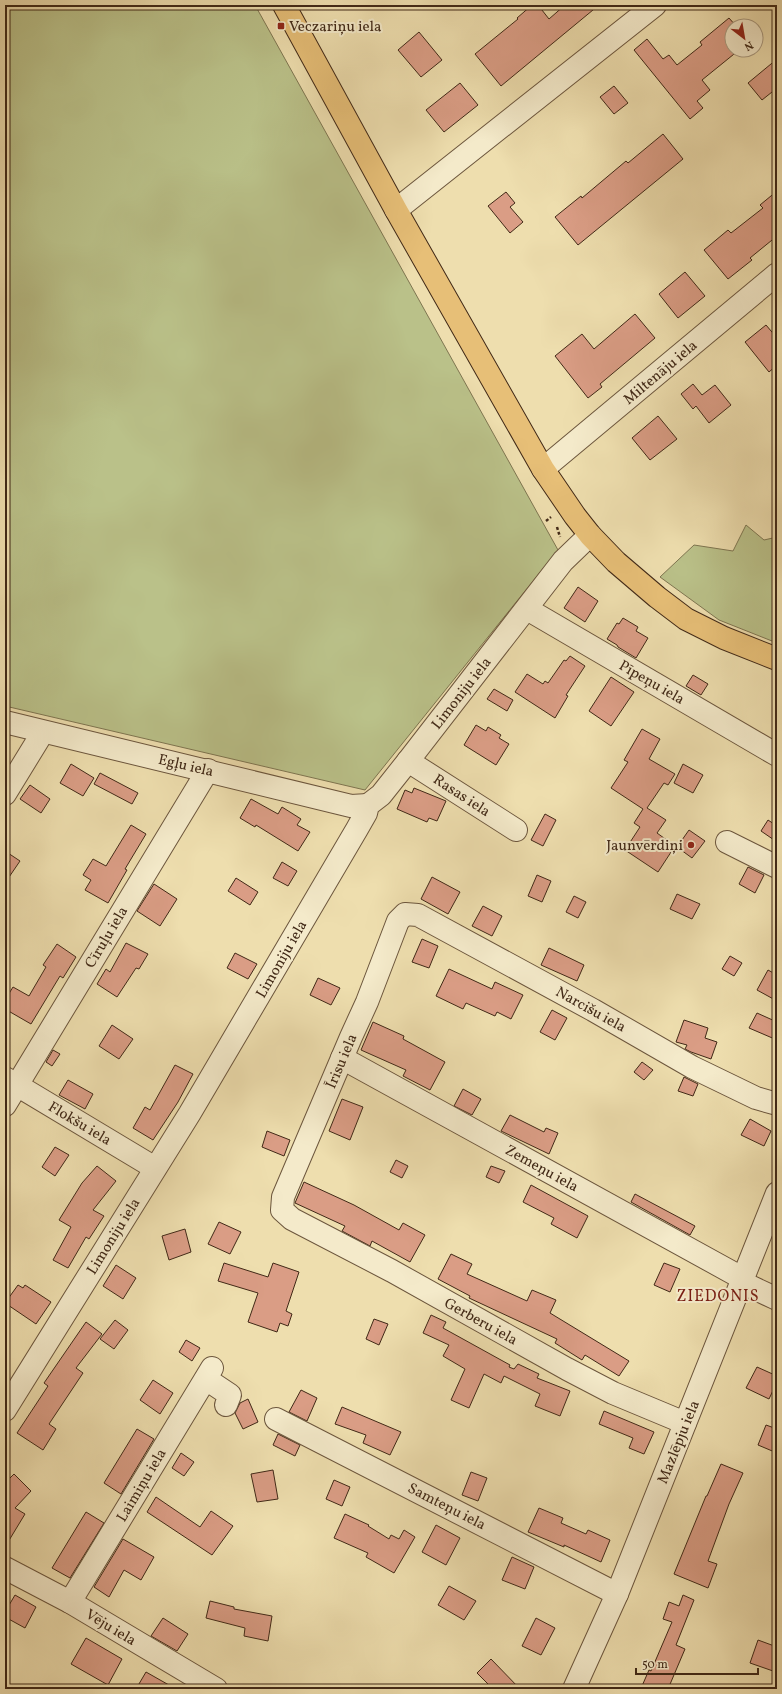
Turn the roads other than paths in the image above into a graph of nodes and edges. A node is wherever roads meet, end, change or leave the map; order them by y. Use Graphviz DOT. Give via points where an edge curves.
graph roads {
  1 [pos="284,5"];
  2 [pos="655,5"];
  3 [pos="396,210"];
  4 [pos="777,274"];
  5 [pos="543,469"];
  6 [pos="590,535"];
  7 [pos="527,609"];
  8 [pos="777,659"];
  9 [pos="5,722"];
  10 [pos="42,732"];
  11 [pos="777,754"];
  12 [pos="408,760"];
  13 [pos="208,770"];
  14 [pos="5,794"];
  15 [pos="368,805"];
  16 [pos="516,830"];
  17 [pos="727,842"];
  18 [pos="777,867"];
  19 [pos="405,914"];
  20 [pos="342,1058"];
  21 [pos="11,1082"];
  22 [pos="777,1104"];
  23 [pos="5,1105"];
  24 [pos="155,1168"];
  25 [pos="777,1193"];
  26 [pos="282,1210"];
  27 [pos="742,1280"];
  28 [pos="777,1299"];
  29 [pos="226,1404"];
  30 [pos="5,1410"];
  31 [pos="276,1419"];
  32 [pos="685,1423"];
  33 [pos="5,1568"];
  34 [pos="617,1594"];
  35 [pos="70,1602"];
  36 [pos="216,1689"];
  37 [pos="574,1689"];
  1 -- 3 [label="main road"];
  2 -- 3 [label="street"];
  3 -- 5 [label="main road"];
  4 -- 5 [label="street, Miltenāju iela"];
  5 -- 6 [label="main road"];
  6 -- 7 [label="street, Limoniju iela" via="563,561"];
  6 -- 8 [label="main road" via="616,562 686,619 724,638"];
  7 -- 11 [label="street, Pīpeņu iela"];
  7 -- 12 [label="street, Limoniju iela"];
  9 -- 10 [label="street, Egļu iela"];
  10 -- 13 [label="street, Egļu iela"];
  10 -- 14 [label="street"];
  12 -- 15 [label="street, Limoniju iela" via="381,795"];
  12 -- 16 [label="street, Rasas iela"];
  13 -- 15 [label="street, Egļu iela" via="350,806"];
  13 -- 21 [label="street, Cīruļu iela"];
  15 -- 24 [label="street, Limoniju iela" via="357,830"];
  17 -- 18 [label="street"];
  19 -- 20 [label="street, Īrisu iela" via="398,921"];
  19 -- 22 [label="street, Narcišu iela" via="418,915 692,1067 756,1098"];
  20 -- 26 [label="street, Īrisu iela" via="283,1197"];
  20 -- 27 [label="street, Zemeņu iela"];
  21 -- 23 [label="street, Cīruļu iela"];
  21 -- 24 [label="street, Flokšu iela"];
  24 -- 30 [label="street, Limoniju iela"];
  25 -- 27 [label="street, Mazlēpju iela"];
  26 -- 32 [label="street, Gerberu iela" via="292,1219 392,1271 567,1369"];
  27 -- 28 [label="street, Zemeņu iela"];
  27 -- 32 [label="street, Mazlēpju iela"];
  29 -- 35 [label="street, Laimiņu iela" via="230,1395 209,1373"];
  31 -- 34 [label="street, Samteņu iela"];
  32 -- 34 [label="street, Mazlēpju iela"];
  33 -- 35 [label="street, Vēju iela"];
  34 -- 37 [label="street, Mazlēpju iela"];
  35 -- 36 [label="street, Vēju iela"];
}
